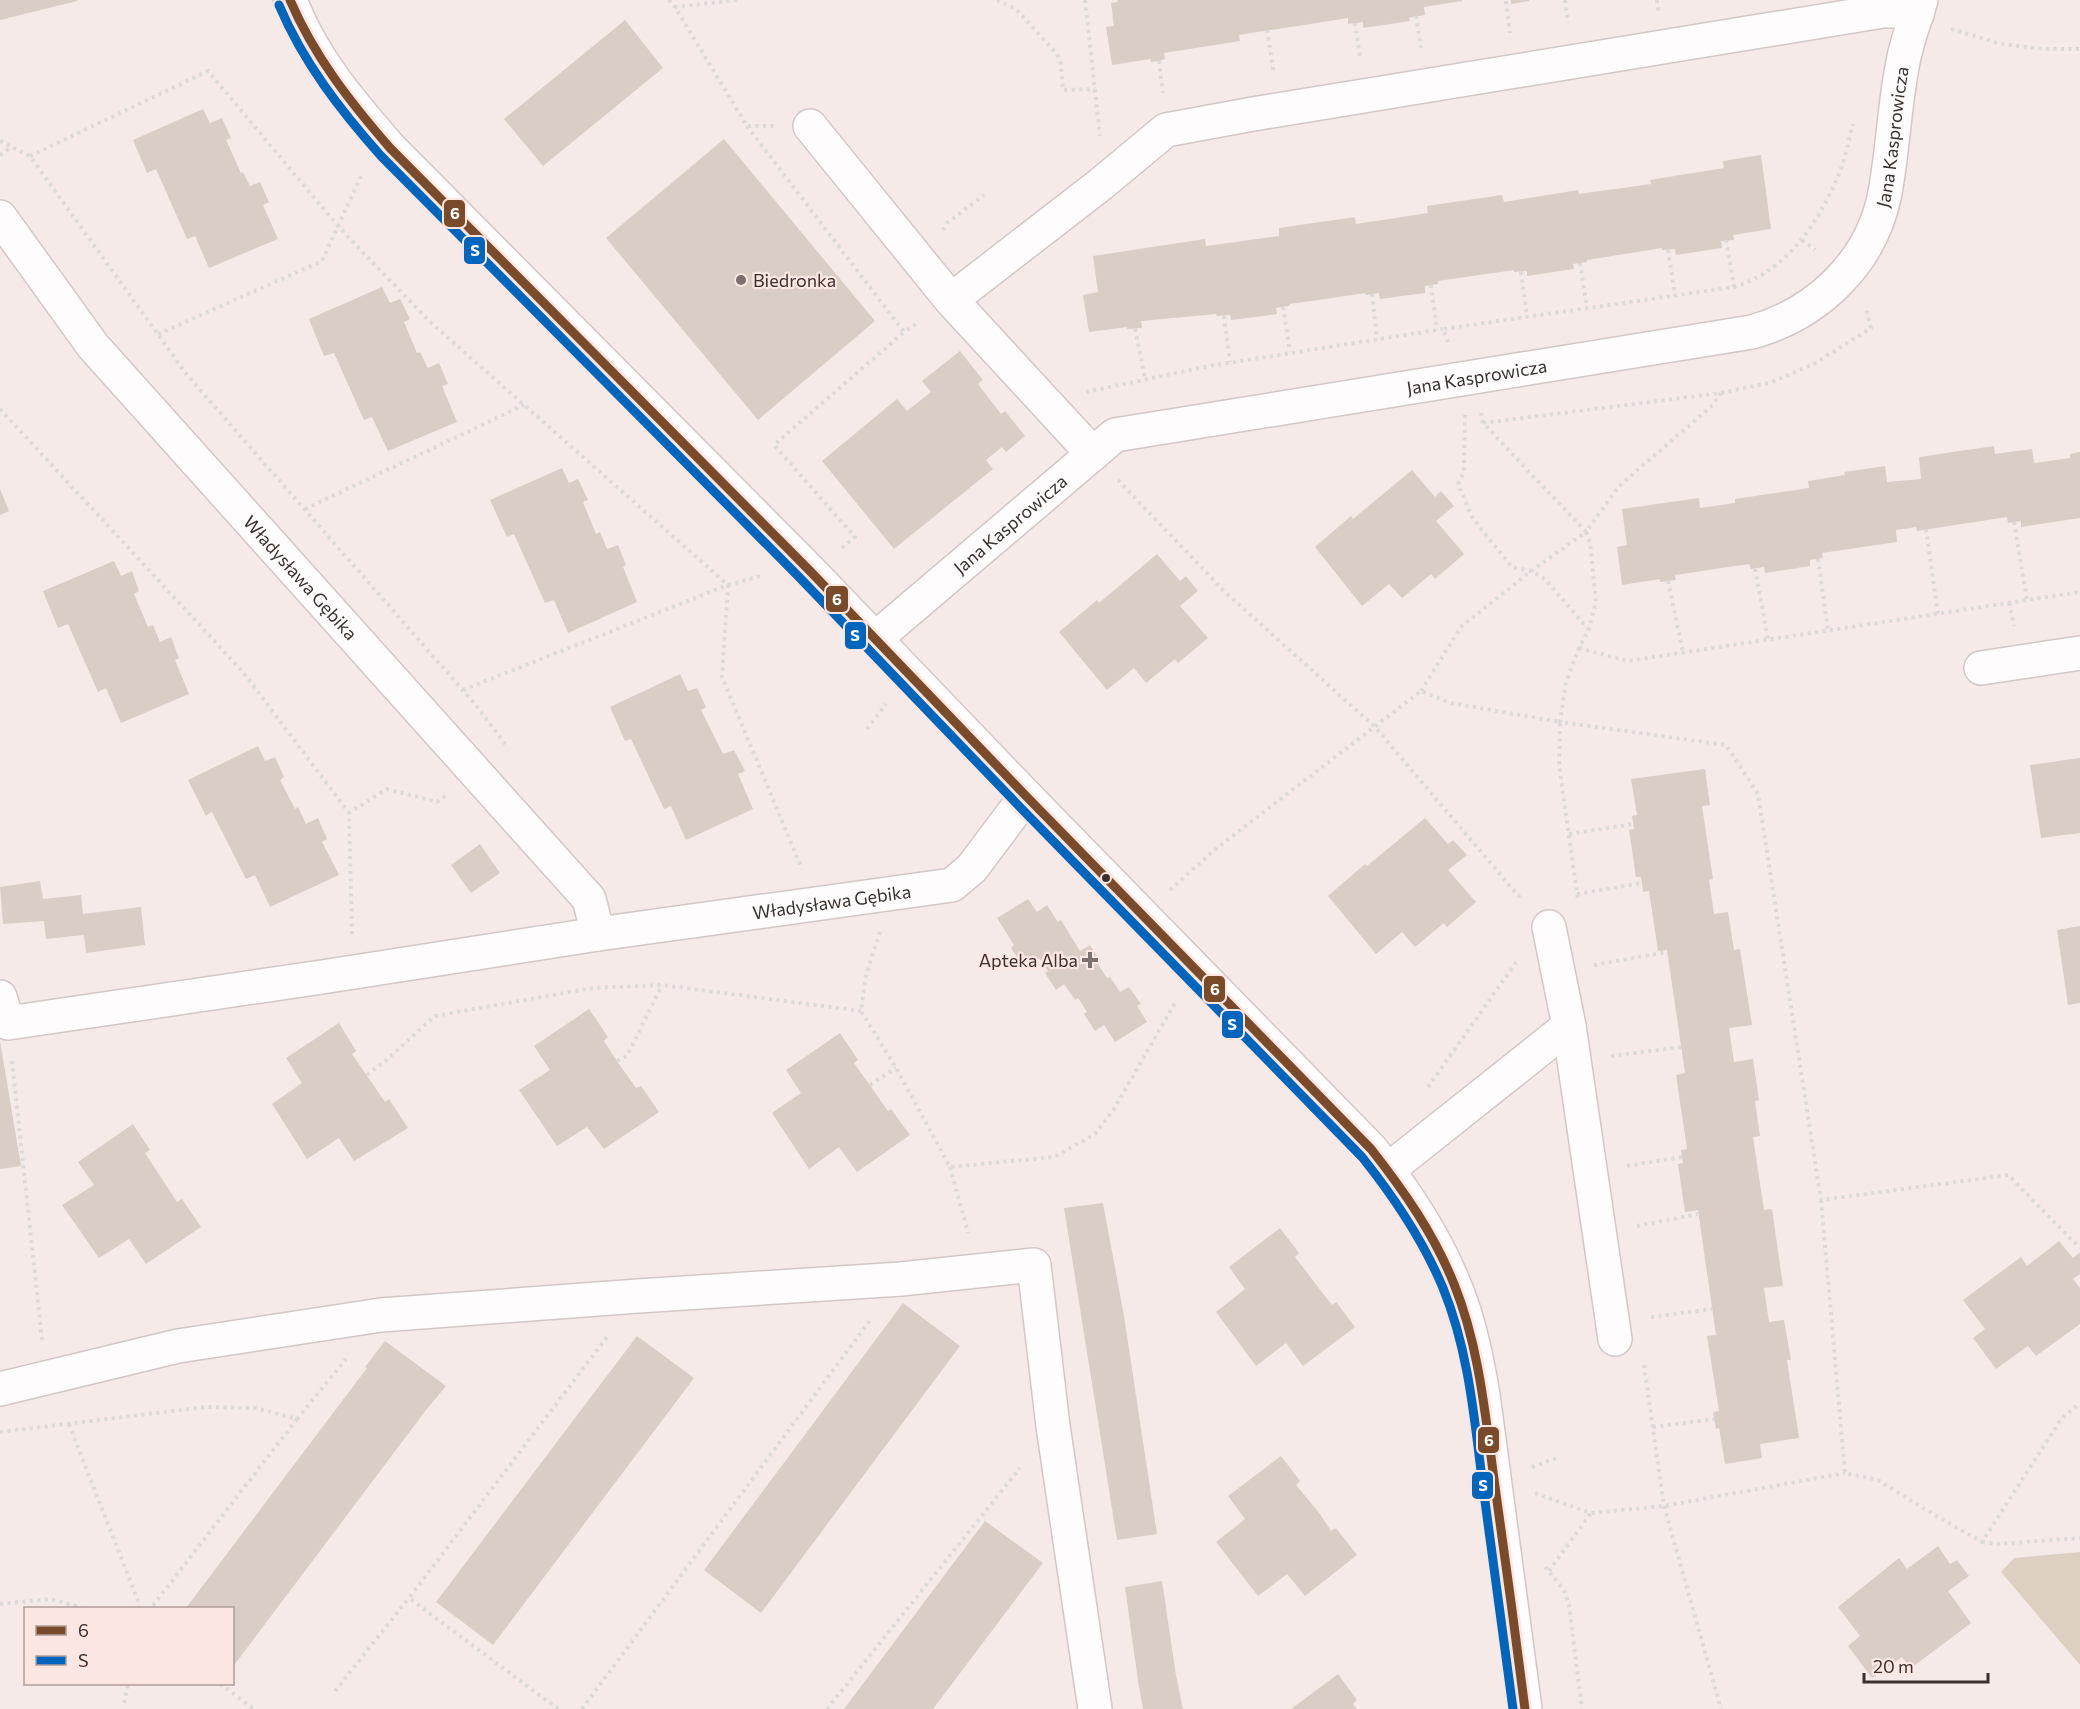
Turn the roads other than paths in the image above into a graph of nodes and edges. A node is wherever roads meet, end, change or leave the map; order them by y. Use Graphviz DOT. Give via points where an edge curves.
graph roads {
  1 [pos="290,0"];
  2 [pos="1915,20"];
  3 [pos="810,126"];
  4 [pos="0,217"];
  5 [pos="960,293"];
  6 [pos="1093,454"];
  7 [pos="876,638"];
  8 [pos="2080,653"];
  9 [pos="1981,668"];
  10 [pos="1026,796"];
  11 [pos="1549,927"];
  12 [pos="598,934"];
  13 [pos="4,1010"];
  14 [pos="1569,1026"];
  15 [pos="1388,1170"];
  16 [pos="1615,1339"];
  17 [pos="0,1389"];
  18 [pos="1095,1709"];
  19 [pos="1525,1709"];
  1 -- 7 [label="street" via="328,73 380,136"];
  2 -- 5 [label="street" via="1904,11 1883,11 1166,130"];
  2 -- 6 [label="street, Jana Kasprowicza" via="1903,60 1887,183 1878,218 1863,250 1830,290 1786,320 1752,332 1469,396 1114,435"];
  3 -- 5 [label="street"];
  4 -- 12 [label="street, Władysława Gębika" via="93,346 589,899"];
  5 -- 6 [label="street"];
  6 -- 7 [label="street, Jana Kasprowicza"];
  7 -- 10 [label="street"];
  8 -- 9 [label="street"];
  10 -- 12 [label="street, Władysława Gębika" via="972,868 952,885"];
  10 -- 15 [label="street"];
  11 -- 14 [label="street"];
  12 -- 13 [label="street, Władysława Gębika" via="322,977"];
  14 -- 15 [label="street"];
  14 -- 16 [label="street"];
  15 -- 19 [label="street" via="1446,1264 1475,1350"];
  17 -- 18 [label="street" via="178,1346 381,1315 901,1279 1034,1265 1053,1426"];
}
